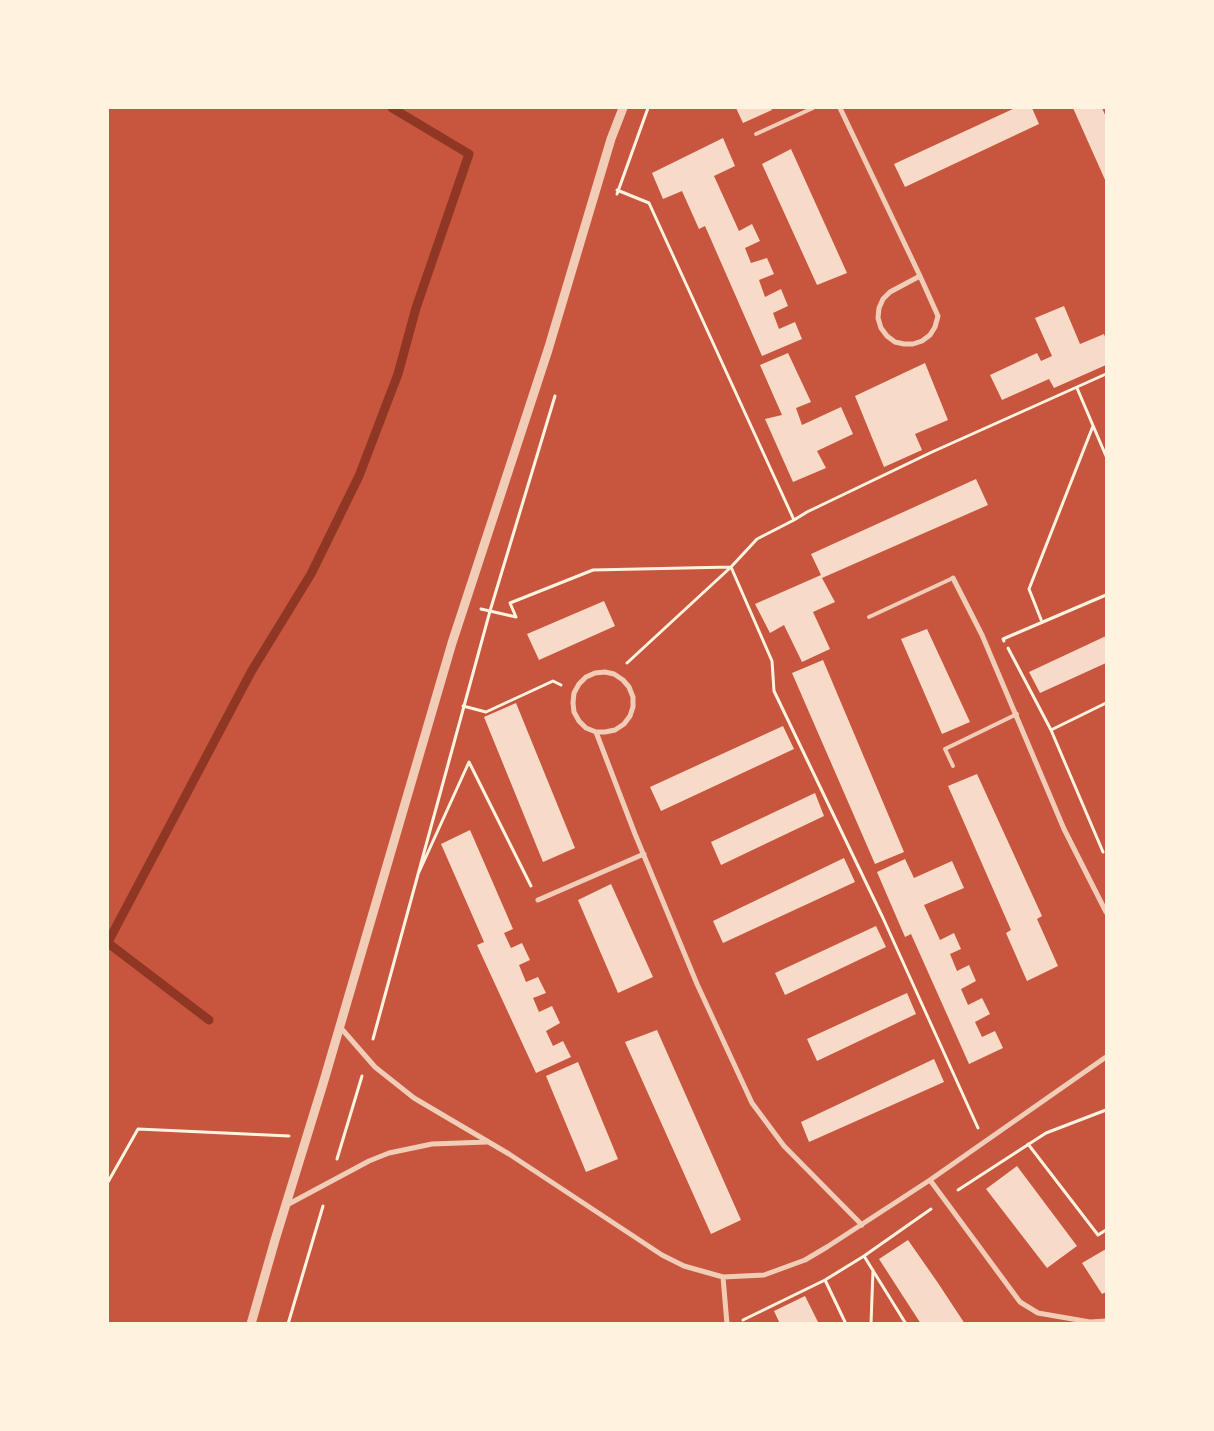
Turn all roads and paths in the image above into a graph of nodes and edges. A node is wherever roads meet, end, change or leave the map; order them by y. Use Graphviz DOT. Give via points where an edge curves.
graph roads {
  1 [pos="623,108"];
  2 [pos="648,108"];
  3 [pos="813,108"];
  4 [pos="840,108"];
  5 [pos="756,134"];
  6 [pos="598,182"];
  7 [pos="618,190"];
  8 [pos="615,200"];
  9 [pos="920,276"];
  10 [pos="1106,374"];
  11 [pos="1077,387"];
  12 [pos="557,391"];
  13 [pos="1094,426"];
  14 [pos="1106,456"];
  15 [pos="794,520"];
  16 [pos="731,568"];
  17 [pos="953,578"];
  18 [pos="1106,595"];
  19 [pos="464,605"];
  20 [pos="490,611"];
  21 [pos="869,618"];
  22 [pos="1042,622"];
  23 [pos="614,674"];
  24 [pos="574,693"];
  25 [pos="1106,703"];
  26 [pos="463,706"];
  27 [pos="1016,714"];
  28 [pos="1050,730"];
  29 [pos="596,732"];
  30 [pos="953,766"];
  31 [pos="1103,852"];
  32 [pos="644,854"];
  33 [pos="415,881"];
  34 [pos="538,900"];
  35 [pos="1106,912"];
  36 [pos="340,1027"];
  37 [pos="1106,1057"];
  38 [pos="368,1059"];
  39 [pos="1106,1110"];
  40 [pos="307,1137"];
  41 [pos="488,1142"];
  42 [pos="984,1142"];
  43 [pos="1028,1144"];
  44 [pos="930,1180"];
  45 [pos="108,1182"];
  46 [pos="944,1199"];
  47 [pos="285,1206"];
  48 [pos="862,1225"];
  49 [pos="1106,1230"];
  50 [pos="864,1256"];
  51 [pos="873,1270"];
  52 [pos="723,1277"];
  53 [pos="825,1280"];
  54 [pos="1106,1321"];
  55 [pos="251,1324"];
  56 [pos="727,1324"];
  57 [pos="736,1324"];
  58 [pos="846,1324"];
  59 [pos="871,1324"];
  60 [pos="906,1324"];
  1 -- 6 [label="street"];
  2 -- 7 [label="path"];
  3 -- 5 [label="lane"];
  4 -- 9 [label="street"];
  6 -- 7 [label="path"];
  6 -- 19 [label="street" via="548,350"];
  7 -- 8 [label="path"];
  7 -- 15 [label="path" via="649,203"];
  9 -- 9 [label="street" via="938,322 922,341 913,344 895,342 881,328 878,318 882,299"];
  10 -- 11 [label="path"];
  11 -- 13 [label="path"];
  11 -- 15 [label="path" via="932,452"];
  12 -- 20 [label="path"];
  13 -- 14 [label="path"];
  13 -- 22 [label="path" via="1028,589"];
  15 -- 16 [label="path" via="757,539"];
  16 -- 20 [label="path" via="593,570 510,603 516,617"];
  16 -- 23 [label="path"];
  16 -- 42 [label="path" via="772,661 774,692 883,918"];
  17 -- 21 [label="lane"];
  17 -- 27 [label="street"];
  18 -- 22 [label="path"];
  19 -- 20 [label="path"];
  19 -- 36 [label="street"];
  20 -- 26 [label="path"];
  22 -- 28 [label="path" via="1003,639"];
  23 -- 24 [label="street" via="586,677"];
  23 -- 29 [label="street" via="629,687 633,707 624,724 615,730"];
  24 -- 26 [label="path" via="553,681 486,712"];
  24 -- 29 [label="street" via="574,712 579,721"];
  25 -- 28 [label="path"];
  26 -- 33 [label="path"];
  27 -- 30 [label="lane" via="946,749"];
  27 -- 35 [label="street" via="1064,829"];
  28 -- 31 [label="path"];
  29 -- 32 [label="street"];
  32 -- 34 [label="street"];
  32 -- 48 [label="street" via="697,984 752,1103 784,1146"];
  33 -- 34 [label="path" via="469,762"];
  33 -- 38 [label="path"];
  36 -- 38 [label="street"];
  36 -- 40 [label="street"];
  37 -- 42 [label="street"];
  38 -- 41 [label="street" via="395,1085"];
  39 -- 43 [label="path" via="1046,1133"];
  40 -- 45 [label="path" via="138,1129"];
  40 -- 47 [label="street"];
  41 -- 47 [label="street" via="432,1144 389,1153"];
  41 -- 52 [label="street" via="662,1255 684,1266"];
  42 -- 44 [label="street"];
  43 -- 46 [label="path"];
  43 -- 49 [label="path" via="1098,1235"];
  44 -- 46 [label="street"];
  44 -- 48 [label="street"];
  46 -- 50 [label="path"];
  46 -- 54 [label="street" via="1020,1302 1038,1313 1090,1322"];
  47 -- 55 [label="street"];
  48 -- 52 [label="street" via="805,1260 785,1268 764,1275"];
  50 -- 51 [label="path"];
  50 -- 53 [label="path"];
  51 -- 59 [label="path"];
  51 -- 60 [label="path"];
  52 -- 56 [label="street"];
  53 -- 57 [label="path"];
  53 -- 58 [label="path"];
}
